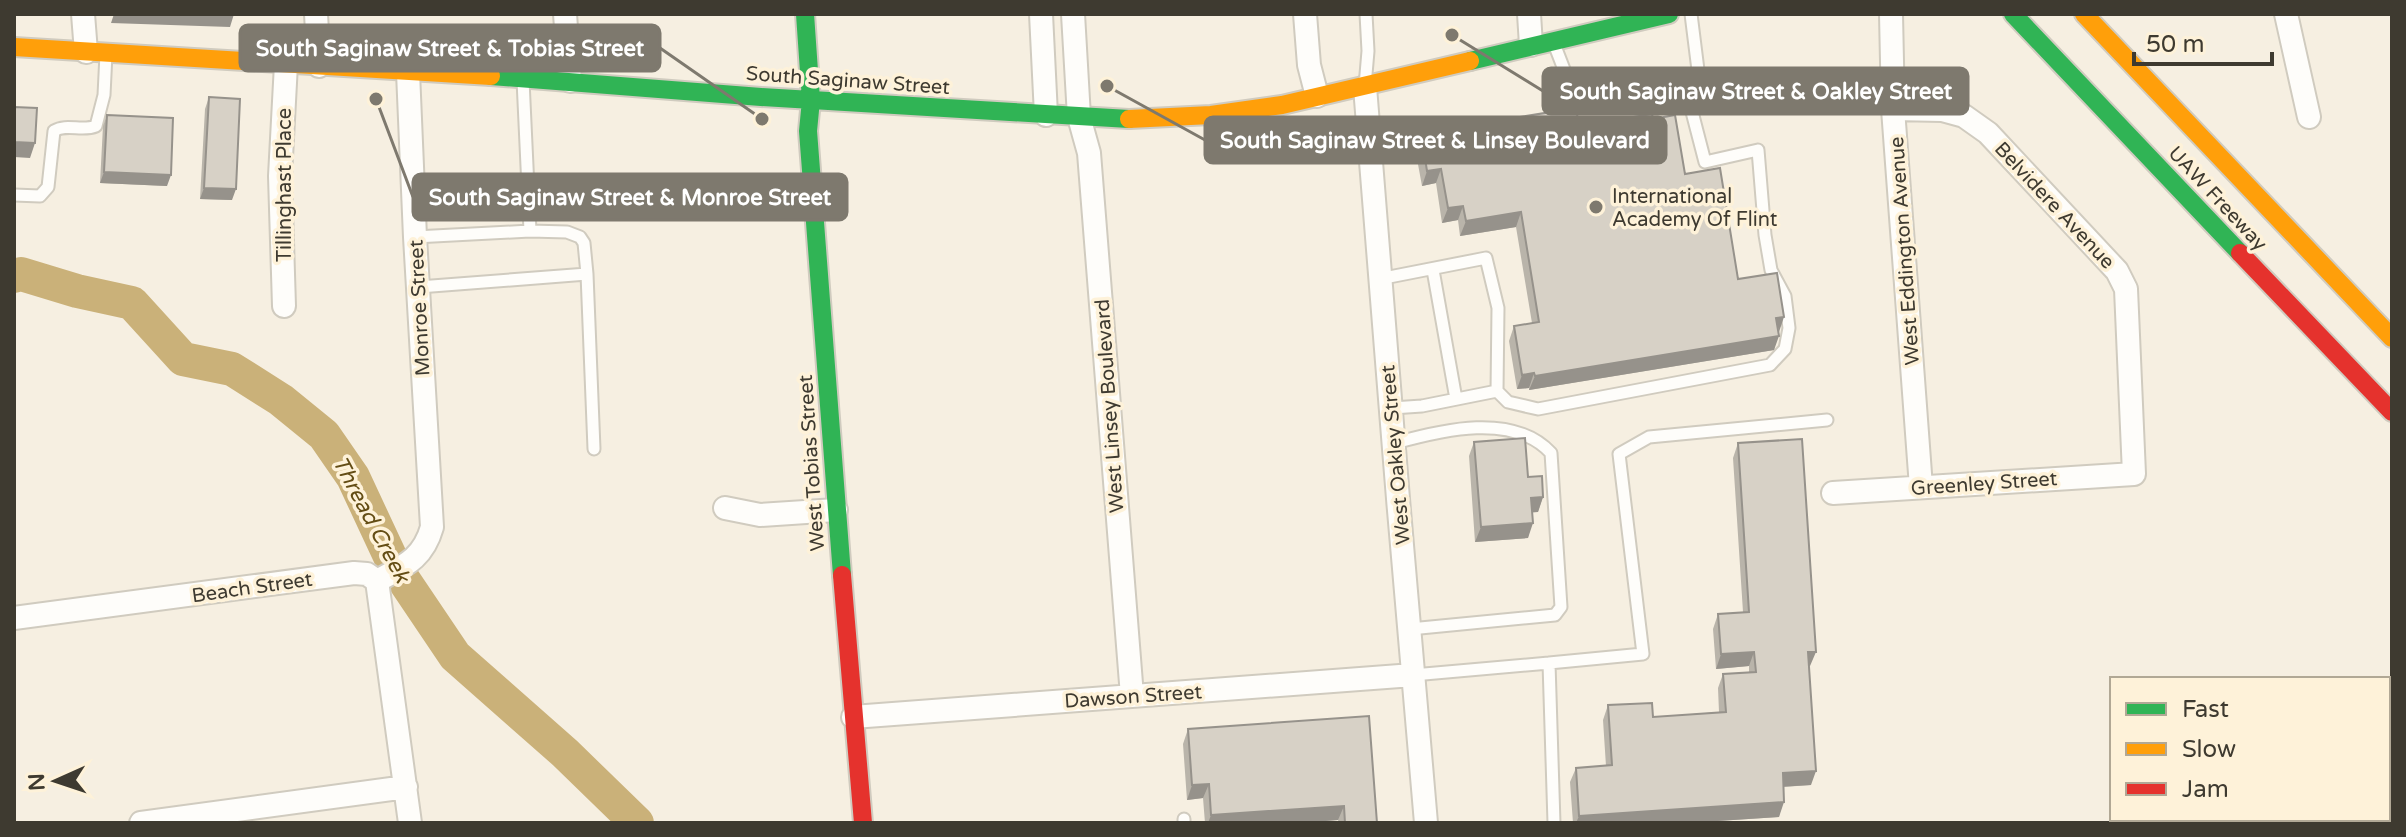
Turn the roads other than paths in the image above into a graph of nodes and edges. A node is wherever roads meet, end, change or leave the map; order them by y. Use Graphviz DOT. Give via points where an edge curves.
graph roads {
  1 [pos="83,14"];
  2 [pos="316,14"];
  3 [pos="565,14"];
  4 [pos="805,14"];
  5 [pos="1041,14"];
  6 [pos="1073,14"];
  7 [pos="1305,14"];
  8 [pos="1366,14"];
  9 [pos="1529,14"];
  10 [pos="1668,14"];
  11 [pos="1691,14"];
  12 [pos="1891,14"];
  13 [pos="2013,14"];
  14 [pos="2084,14"];
  15 [pos="2286,14"];
  16 [pos="1542,43"];
  17 [pos="14,47"];
  18 [pos="96,52"];
  19 [pos="286,64"];
  20 [pos="319,66"];
  21 [pos="408,72"];
  22 [pos="523,78"];
  23 [pos="570,81"];
  24 [pos="1684,81"];
  25 [pos="1365,87"];
  26 [pos="1317,96"];
  27 [pos="811,100"];
  28 [pos="1893,109"];
  29 [pos="1046,115"];
  30 [pos="1079,117"];
  31 [pos="2309,117"];
  32 [pos="14,195"];
  33 [pos="530,231"];
  34 [pos="415,237"];
  35 [pos="1430,270"];
  36 [pos="587,274"];
  37 [pos="1379,279"];
  38 [pos="419,287"];
  39 [pos="284,306"];
  40 [pos="2392,338"];
  41 [pos="1497,391"];
  42 [pos="1456,399"];
  43 [pos="1392,408"];
  44 [pos="2392,412"];
  45 [pos="1827,420"];
  46 [pos="1395,443"];
  47 [pos="594,449"];
  48 [pos="2134,474"];
  49 [pos="1921,487"];
  50 [pos="1833,493"];
  51 [pos="725,508"];
  52 [pos="836,510"];
  53 [pos="377,581"];
  54 [pos="14,618"];
  55 [pos="1410,629"];
  56 [pos="1549,663"];
  57 [pos="1413,675"];
  58 [pos="1132,696"];
  59 [pos="853,717"];
  60 [pos="406,787"];
  61 [pos="189,820"];
  62 [pos="141,823"];
  63 [pos="410,823"];
  64 [pos="863,823"];
  65 [pos="1426,823"];
  66 [pos="1554,823"];
  1 -- 18 [label="street"];
  2 -- 20 [label="street"];
  3 -- 23 [label="street"];
  4 -- 27 [label="main road, West Tobias Street"];
  5 -- 29 [label="street"];
  6 -- 30 [label="street, West Linsey Boulevard"];
  7 -- 26 [label="street"];
  8 -- 25 [label="lane"];
  9 -- 16 [label="street"];
  10 -- 16 [label="main road, South Saginaw Street"];
  11 -- 24 [label="lane" via="1699,78"];
  12 -- 28 [label="street, West Eddington Avenue"];
  13 -- 44 [label="main road, UAW Freeway"];
  14 -- 40 [label="main road, UAW Freeway"];
  15 -- 31 [label="street"];
  16 -- 24 [label="lane" via="1565,72 1595,91 1629,92"];
  16 -- 25 [label="main road, South Saginaw Street"];
  17 -- 18 [label="main road, South Saginaw Street"];
  18 -- 19 [label="main road, South Saginaw Street"];
  18 -- 32 [label="lane" via="104,95 96,126 54,131 48,187 40,196"];
  19 -- 20 [label="main road, South Saginaw Street"];
  19 -- 39 [label="street, Tillinghast Place" via="280,176"];
  20 -- 21 [label="main road, South Saginaw Street"];
  21 -- 22 [label="main road, South Saginaw Street"];
  21 -- 34 [label="street, Monroe Street"];
  22 -- 23 [label="main road, South Saginaw Street"];
  22 -- 33 [label="lane"];
  23 -- 27 [label="main road, South Saginaw Street"];
  24 -- 41 [label="lane" via="1705,162 1758,150 1771,270 1785,296 1785,349 1770,365 1538,409 1508,402"];
  25 -- 26 [label="main road, South Saginaw Street"];
  25 -- 37 [label="street, West Oakley Street"];
  26 -- 30 [label="main road, South Saginaw Street" via="1211,115"];
  27 -- 29 [label="main road, South Saginaw Street"];
  27 -- 52 [label="main road, West Tobias Street" via="808,131"];
  28 -- 48 [label="street, Belvidere Avenue" via="1942,110 1976,124 2117,271 2126,289"];
  28 -- 49 [label="street, West Eddington Avenue"];
  29 -- 30 [label="main road, South Saginaw Street"];
  30 -- 58 [label="street, West Linsey Boulevard" via="1089,153"];
  33 -- 34 [label="lane"];
  33 -- 36 [label="lane" via="580,237"];
  34 -- 38 [label="street, Monroe Street"];
  35 -- 37 [label="lane"];
  35 -- 41 [label="lane" via="1486,258 1498,308"];
  35 -- 42 [label="lane"];
  36 -- 38 [label="lane"];
  36 -- 47 [label="lane"];
  37 -- 43 [label="street, West Oakley Street"];
  38 -- 53 [label="street, Monroe Street" via="432,527 411,562"];
  41 -- 42 [label="lane"];
  42 -- 43 [label="lane"];
  43 -- 46 [label="street, West Oakley Street"];
  45 -- 56 [label="lane" via="1649,437 1619,454 1643,654"];
  46 -- 55 [label="street, West Oakley Street"];
  46 -- 55 [label="lane" via="1472,427 1519,434 1540,441 1551,453 1561,607 1555,615"];
  48 -- 49 [label="street, Greenley Street"];
  49 -- 50 [label="street, Greenley Street"];
  51 -- 52 [label="street" via="760,515"];
  52 -- 59 [label="main road, West Tobias Street"];
  53 -- 54 [label="street, Beach Street" via="354,573"];
  53 -- 60 [label="street"];
  55 -- 57 [label="street, West Oakley Street"];
  56 -- 57 [label="lane"];
  56 -- 66 [label="lane"];
  57 -- 58 [label="street, Dawson Street"];
  57 -- 65 [label="street, West Oakley Street"];
  58 -- 59 [label="street, Dawson Street"];
  59 -- 64 [label="main road, West Tobias Street"];
  60 -- 61 [label="street"];
  60 -- 63 [label="street"];
  61 -- 62 [label="street"];
}
